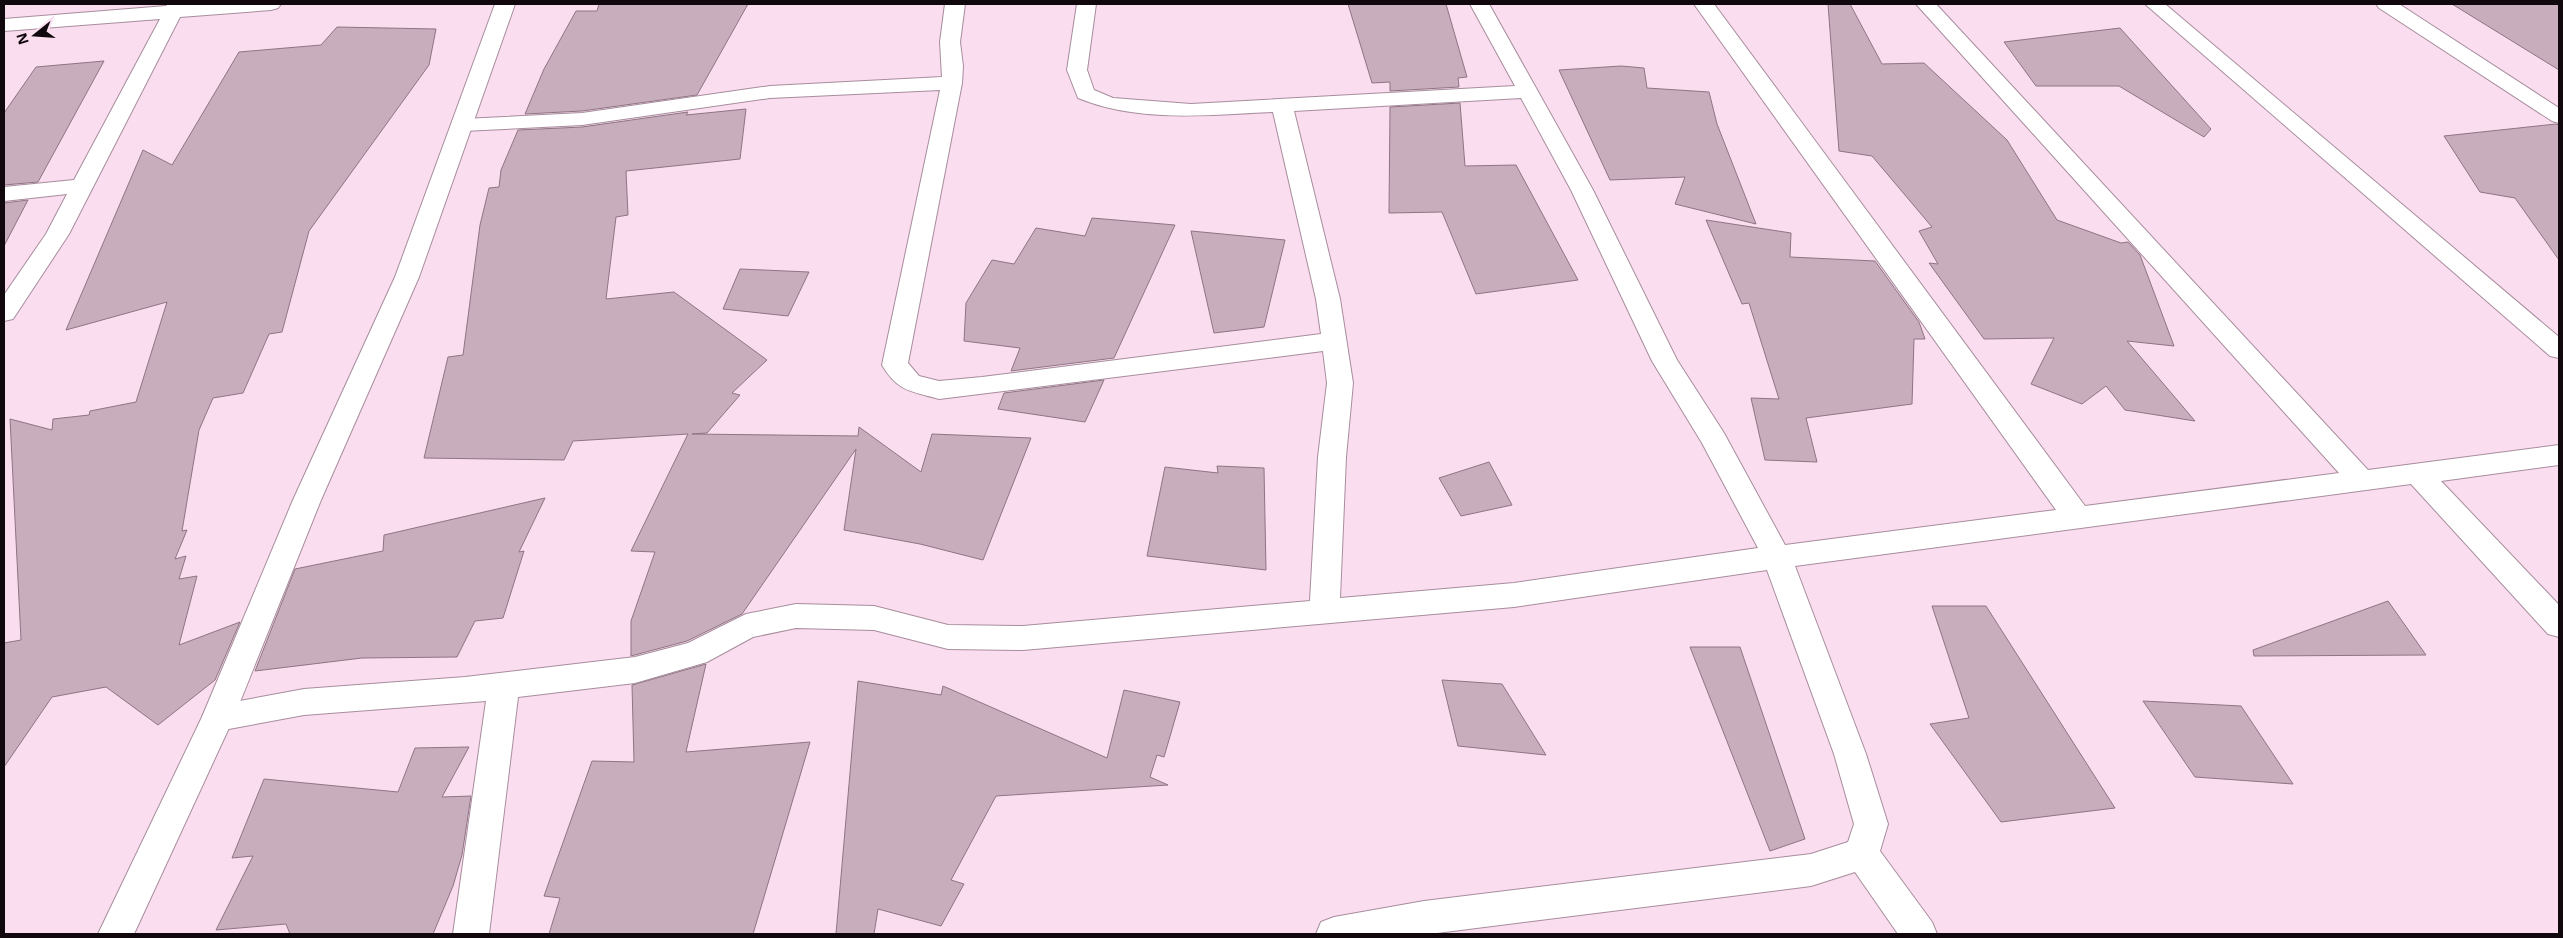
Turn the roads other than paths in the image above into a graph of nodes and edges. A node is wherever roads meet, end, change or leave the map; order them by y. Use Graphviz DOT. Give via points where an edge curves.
graph roads {
  1 [pos="271,4"];
  2 [pos="505,4"];
  3 [pos="955,4"];
  4 [pos="1086,4"];
  5 [pos="1480,4"];
  6 [pos="1704,4"];
  7 [pos="1926,4"];
  8 [pos="2154,4"];
  9 [pos="2386,4"];
  10 [pos="174,8"];
  11 [pos="4,25"];
  12 [pos="952,83"];
  13 [pos="1528,92"];
  14 [pos="1282,105"];
  15 [pos="2559,117"];
  16 [pos="464,125"];
  17 [pos="80,186"];
  18 [pos="4,194"];
  19 [pos="4,313"];
  20 [pos="1334,341"];
  21 [pos="2559,350"];
  22 [pos="2559,455"];
  23 [pos="2417,473"];
  24 [pos="2361,480"];
  25 [pos="2077,517"];
  26 [pos="1777,557"];
  27 [pos="1324,613"];
  28 [pos="2559,625"];
  29 [pos="504,684"];
  30 [pos="218,717"];
  31 [pos="1862,854"];
  32 [pos="1473,923"];
  33 [pos="116,934"];
  34 [pos="471,934"];
  35 [pos="1334,934"];
  36 [pos="1919,934"];
  1 -- 10 [label="street"];
  2 -- 16 [label="street"];
  3 -- 12 [label="street" via="950,42"];
  4 -- 14 [label="street" via="1077,70 1085,94 1110,104 1191,110"];
  5 -- 13 [label="street"];
  6 -- 25 [label="street"];
  7 -- 24 [label="street"];
  8 -- 21 [label="street"];
  9 -- 15 [label="street"];
  10 -- 11 [label="street"];
  10 -- 17 [label="street"];
  12 -- 16 [label="street" via="770,92 582,119"];
  12 -- 20 [label="street" via="895,365 910,382 939,390 974,387"];
  13 -- 14 [label="street"];
  13 -- 26 [label="street" via="1582,190 1665,361 1714,440"];
  14 -- 20 [label="street" via="1328,299"];
  16 -- 30 [label="street" via="407,277 307,500"];
  17 -- 18 [label="street"];
  17 -- 19 [label="street" via="57,234"];
  20 -- 27 [label="street" via="1340,383 1332,457"];
  22 -- 23 [label="street"];
  23 -- 24 [label="street"];
  23 -- 28 [label="street"];
  24 -- 25 [label="street"];
  25 -- 26 [label="street"];
  26 -- 27 [label="street" via="1514,595"];
  26 -- 31 [label="street" via="1850,754 1871,824"];
  27 -- 29 [label="street" via="1023,638 948,637 874,618 796,616 746,626 696,653 636,670"];
  29 -- 30 [label="street" via="304,702"];
  29 -- 34 [label="street"];
  30 -- 33 [label="street"];
  31 -- 32 [label="street" via="1811,870"];
  31 -- 36 [label="street"];
  32 -- 35 [label="street" via="1424,918"];
}
